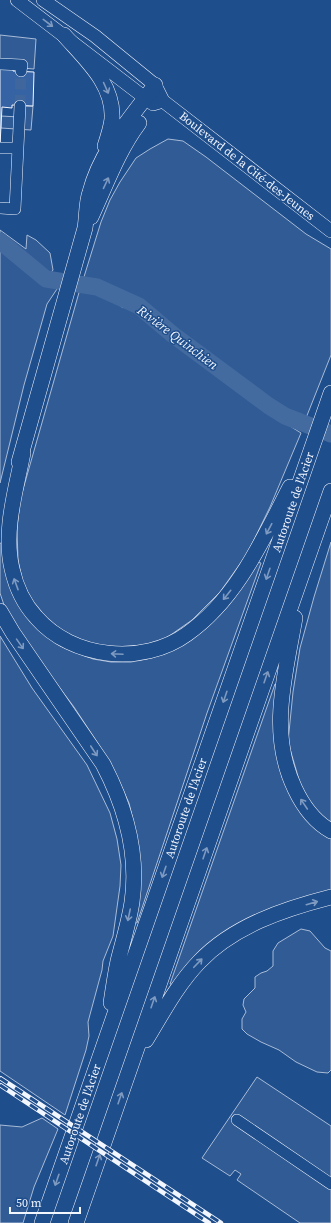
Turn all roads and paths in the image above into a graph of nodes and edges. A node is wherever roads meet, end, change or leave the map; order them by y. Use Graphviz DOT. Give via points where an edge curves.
graph roads {
  1 [pos="17,0"];
  2 [pos="43,0"];
  3 [pos="64,36"];
  4 [pos="0,64"];
  5 [pos="21,71"];
  6 [pos="155,85"];
  7 [pos="154,101"];
  8 [pos="20,106"];
  9 [pos="0,148"];
  10 [pos="18,148"];
  11 [pos="100,165"];
  12 [pos="0,208"];
  13 [pos="85,228"];
  14 [pos="331,231"];
  15 [pos="331,393"];
  16 [pos="314,441"];
  17 [pos="22,453"];
  18 [pos="331,491"];
  19 [pos="0,520"];
  20 [pos="302,575"];
  21 [pos="0,611"];
  22 [pos="331,831"];
  23 [pos="331,897"];
  24 [pos="102,1051"];
  25 [pos="131,1065"];
  26 [pos="237,1120"];
  27 [pos="331,1184"];
  28 [pos="42,1223"];
  29 [pos="76,1223"];
  1 -- 3 [label="main road, Boulevard de la Cité-des-Jeunes, one-way"];
  2 -- 6 [label="main road" via="95,36"];
  3 -- 7 [label="main road, Boulevard de la Cité-des-Jeunes"];
  3 -- 11 [label="highway, one-way" via="98,73 109,96 112,112 110,128"];
  4 -- 5 [label="lane" via="22,65"];
  6 -- 7 [label="highway"];
  7 -- 11 [label="highway" via="113,142"];
  13 -- 7 [label="highway, one-way" via="129,137"];
  7 -- 14 [label="main road, Boulevard de la Cité-des-Jeunes"];
  8 -- 10 [label="lane"];
  9 -- 10 [label="lane"];
  10 -- 12 [label="lane" via="15,209"];
  11 -- 13 [label="highway" via="89,193"];
  13 -- 17 [label="highway"];
  15 -- 16 [label="highway, Autoroute de l'Acier"];
  16 -- 17 [label="highway, one-way" via="254,557 215,609 198,626 176,641 137,654 97,652 68,641 56,635 36,618 27,606 19,592 12,568 9,542"];
  16 -- 24 [label="highway, Autoroute de l'Acier, one-way"];
  17 -- 19 [label="highway"];
  18 -- 20 [label="highway"];
  22 -- 20 [label="highway, one-way" via="317,820 300,798 288,774 280,731 282,687"];
  25 -- 20 [label="highway, one-way"];
  21 -- 24 [label="highway, one-way" via="103,764 121,804 131,841 134,874 132,901"];
  25 -- 23 [label="highway, one-way" via="182,983 210,952 263,920"];
  24 -- 28 [label="highway, Autoroute de l'Acier, one-way"];
  29 -- 25 [label="highway, one-way"];
  26 -- 27 [label="lane"];
}
